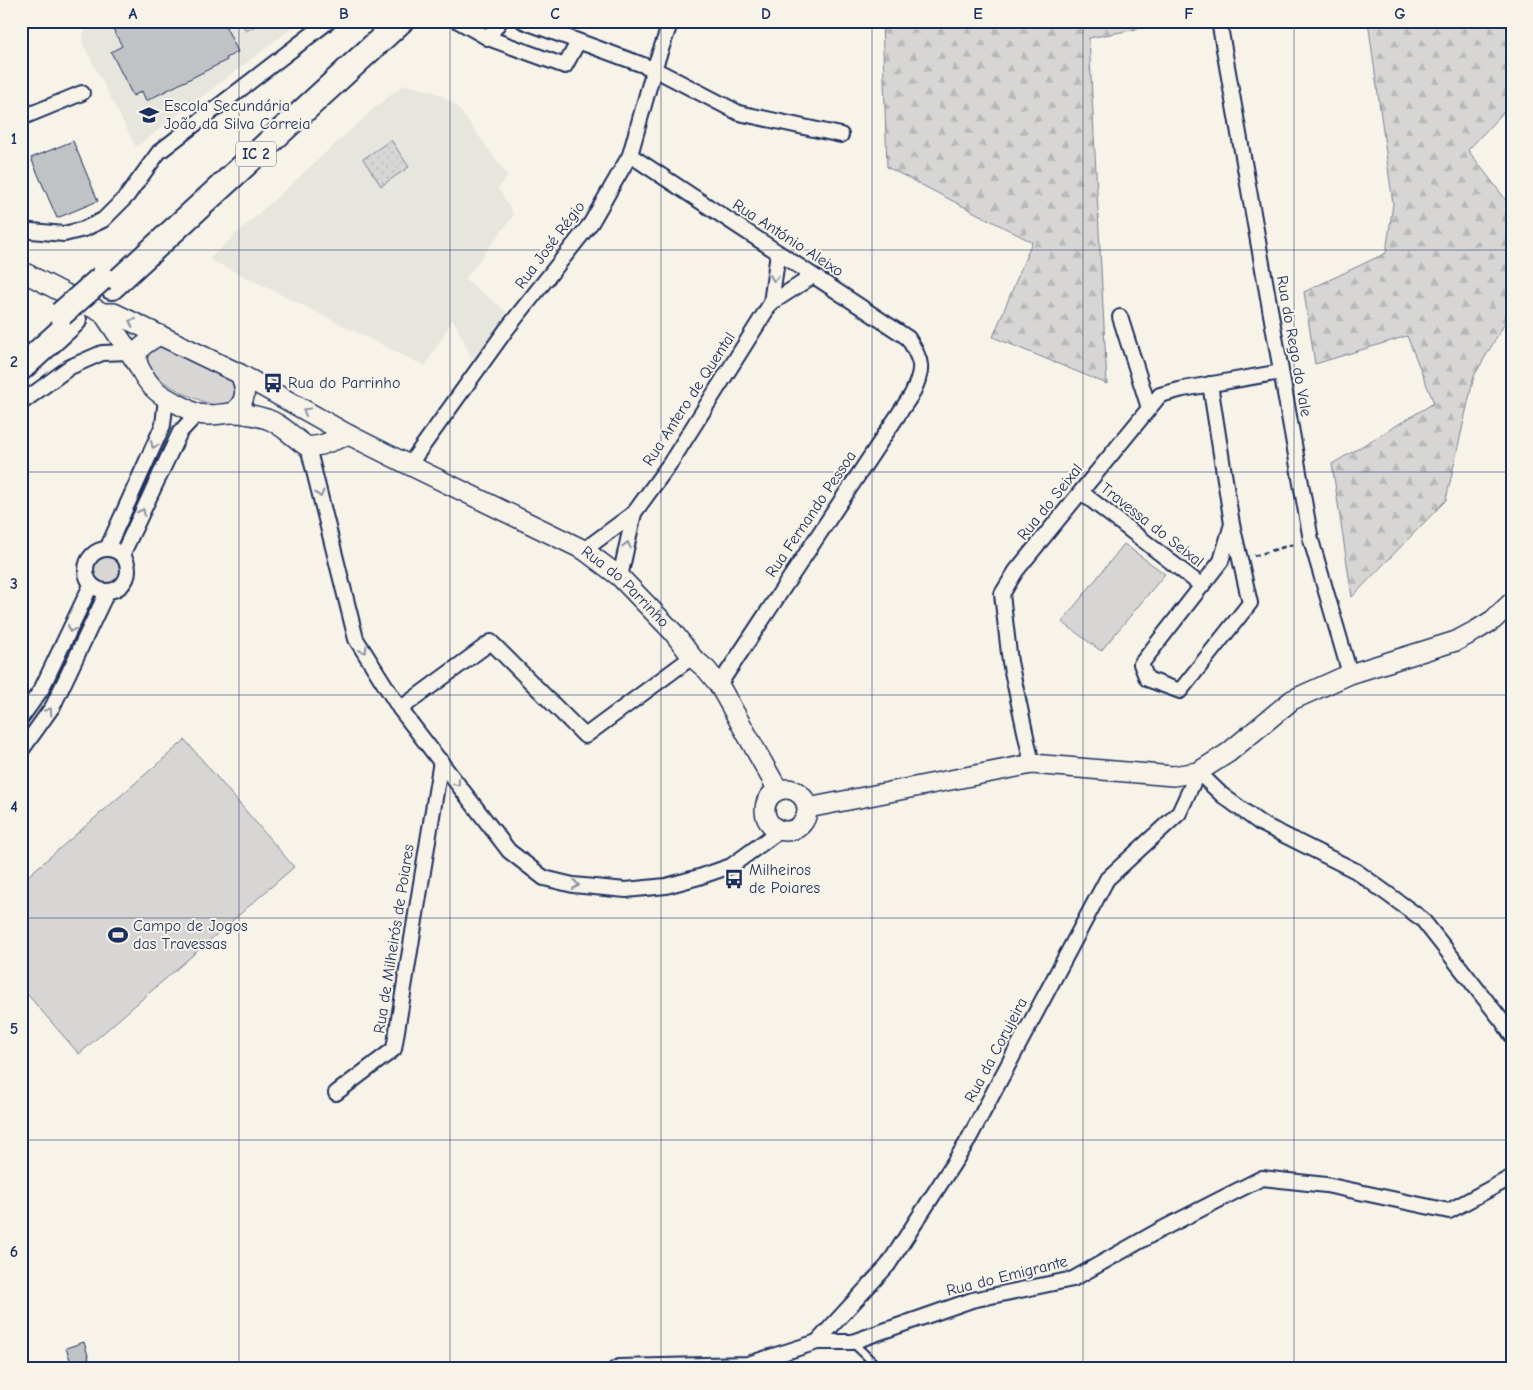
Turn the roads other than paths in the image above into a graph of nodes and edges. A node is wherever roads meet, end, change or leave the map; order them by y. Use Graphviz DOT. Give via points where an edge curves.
graph roads {
  1 [pos="329,21"];
  2 [pos="383,21"];
  3 [pos="401,21"];
  4 [pos="458,21"];
  5 [pos="500,21"];
  6 [pos="523,21"];
  7 [pos="671,21"];
  8 [pos="1219,21"];
  9 [pos="488,38"];
  10 [pos="578,42"];
  11 [pos="654,69"];
  12 [pos="82,93"];
  13 [pos="21,118"];
  14 [pos="841,135"];
  15 [pos="630,155"];
  16 [pos="21,230"];
  17 [pos="778,253"];
  18 [pos="21,271"];
  19 [pos="813,276"];
  20 [pos="107,282"];
  21 [pos="771,303"];
  22 [pos="103,313"];
  23 [pos="68,317"];
  24 [pos="1120,317"];
  25 [pos="160,335"];
  26 [pos="21,351"];
  27 [pos="133,358"];
  28 [pos="920,358"];
  29 [pos="21,368"];
  30 [pos="1281,372"];
  31 [pos="240,374"];
  32 [pos="1210,384"];
  33 [pos="166,398"];
  34 [pos="21,403"];
  35 [pos="1149,408"];
  36 [pos="233,413"];
  37 [pos="197,414"];
  38 [pos="349,434"];
  39 [pos="308,447"];
  40 [pos="408,465"];
  41 [pos="1081,492"];
  42 [pos="634,513"];
  43 [pos="1232,524"];
  44 [pos="107,549"];
  45 [pos="584,550"];
  46 [pos="123,556"];
  47 [pos="620,578"];
  48 [pos="91,585"];
  49 [pos="1202,586"];
  50 [pos="107,592"];
  51 [pos="1512,602"];
  52 [pos="692,657"];
  53 [pos="1350,674"];
  54 [pos="719,685"];
  55 [pos="400,709"];
  56 [pos="21,718"];
  57 [pos="21,752"];
  58 [pos="441,761"];
  59 [pos="1032,764"];
  60 [pos="1198,772"];
  61 [pos="778,790"];
  62 [pos="808,808"];
  63 [pos="779,831"];
  64 [pos="1512,1036"];
  65 [pos="336,1093"];
  66 [pos="1512,1177"];
  67 [pos="817,1342"];
  68 [pos="852,1342"];
  69 [pos="615,1369"];
  70 [pos="880,1369"];
  1 -- 16 [label="street" via="159,152 127,196 103,220 64,234"];
  2 -- 20 [label="highway, IC 2"];
  3 -- 20 [label="highway, IC 2"];
  4 -- 9 [label="street"];
  5 -- 9 [label="street"];
  6 -- 10 [label="street"];
  7 -- 11 [label="street, Rua José Régio"];
  8 -- 30 [label="street, Rua do Rego do Vale"];
  9 -- 10 [label="street" via="565,66"];
  10 -- 11 [label="street"];
  11 -- 14 [label="street" via="739,112"];
  11 -- 15 [label="street, Rua José Régio"];
  12 -- 13 [label="street"];
  15 -- 17 [label="street, Rua António Aleixo"];
  15 -- 40 [label="street, Rua José Régio" via="591,223 506,330"];
  17 -- 19 [label="street, Rua António Aleixo"];
  17 -- 21 [label="street, Rua Antero de Quental, one-way"];
  18 -- 22 [label="street, Rua do Parrinho"];
  19 -- 21 [label="street, Rua Antero de Quental"];
  19 -- 28 [label="street, Rua António Aleixo" via="908,338"];
  20 -- 23 [label="highway, IC 2"];
  21 -- 42 [label="street, Rua Antero de Quental" via="681,447"];
  25 -- 22 [label="street, Rua do Parrinho, one-way" via="114,313"];
  22 -- 27 [label="street, Rua do Parrinho"];
  23 -- 26 [label="highway, IC 2"];
  23 -- 29 [label="highway, IC 2"];
  24 -- 35 [label="street"];
  25 -- 27 [label="street" via="142,345"];
  25 -- 31 [label="street, Rua do Parrinho"];
  27 -- 33 [label="street, Rua do Parrinho" via="146,381"];
  27 -- 34 [label="street" via="102,352 70,367"];
  28 -- 54 [label="street, Rua Fernando Pessoa" via="920,376 912,394"];
  30 -- 32 [label="street, Rua do Seixal"];
  30 -- 53 [label="street, Rua do Rego do Vale" via="1311,540"];
  31 -- 36 [label="street" via="246,387 241,406"];
  38 -- 31 [label="street, Rua do Parrinho, one-way"];
  32 -- 35 [label="street, Rua do Seixal" via="1160,395"];
  32 -- 43 [label="street"];
  33 -- 37 [label="street, Rua do Parrinho"];
  33 -- 44 [label="street, one-way" via="163,426"];
  35 -- 41 [label="street, Rua do Seixal"];
  36 -- 37 [label="street, Rua do Parrinho" via="218,416"];
  36 -- 39 [label="street, Rua do Parrinho" via="278,423"];
  46 -- 37 [label="street, one-way" via="180,432"];
  38 -- 39 [label="street"];
  38 -- 40 [label="street, Rua do Parrinho"];
  39 -- 55 [label="street, one-way" via="356,639"];
  40 -- 45 [label="street, Rua do Parrinho"];
  41 -- 49 [label="street, Travessa do Seixal"];
  41 -- 59 [label="street, Rua do Seixal" via="1016,571 1002,594 1010,662"];
  42 -- 45 [label="street, Rua Antero de Quental"];
  47 -- 42 [label="street, Rua Antero de Quental, one-way"];
  43 -- 49 [label="street" via="1222,561"];
  43 -- 49 [label="street" via="1250,603 1180,690 1147,679 1141,664"];
  44 -- 46 [label="street"];
  44 -- 48 [label="street" via="95,552 88,562 86,574"];
  45 -- 47 [label="street, Rua do Parrinho"];
  46 -- 50 [label="street" via="128,570 126,581 118,589"];
  47 -- 52 [label="street, Rua do Parrinho"];
  48 -- 50 [label="street"];
  48 -- 56 [label="street, one-way" via="41,690"];
  57 -- 50 [label="street, one-way" via="53,706"];
  51 -- 53 [label="street" via="1493,620 1456,641"];
  52 -- 54 [label="street, Rua do Parrinho"];
  52 -- 55 [label="street" via="585,736 491,642"];
  53 -- 60 [label="street" via="1292,700 1228,753"];
  54 -- 61 [label="street, Rua do Parrinho"];
  55 -- 58 [label="street"];
  58 -- 63 [label="street, one-way" via="509,851 544,878 573,885 626,890 666,886 699,878 731,866"];
  58 -- 65 [label="street, Rua de Milheirós de Poiares" via="394,1049"];
  59 -- 60 [label="street" via="1173,776"];
  59 -- 62 [label="street"];
  60 -- 64 [label="street" via="1222,795 1260,823 1356,872 1422,918"];
  60 -- 67 [label="street, Rua da Corujeira" via="1179,813 1106,879 966,1144 888,1265"];
  61 -- 62 [label="street" via="797,792"];
  61 -- 63 [label="street" via="767,800 765,807 768,822"];
  62 -- 63 [label="street" via="805,822 800,827"];
  66 -- 68 [label="street, Rua do Emigrante" via="1449,1211 1326,1185 1262,1178 1073,1279 972,1300"];
  67 -- 68 [label="street, Rua do Emigrante"];
  67 -- 69 [label="street, Rua do Emigrante" via="748,1364"];
  68 -- 70 [label="lane"];
}
